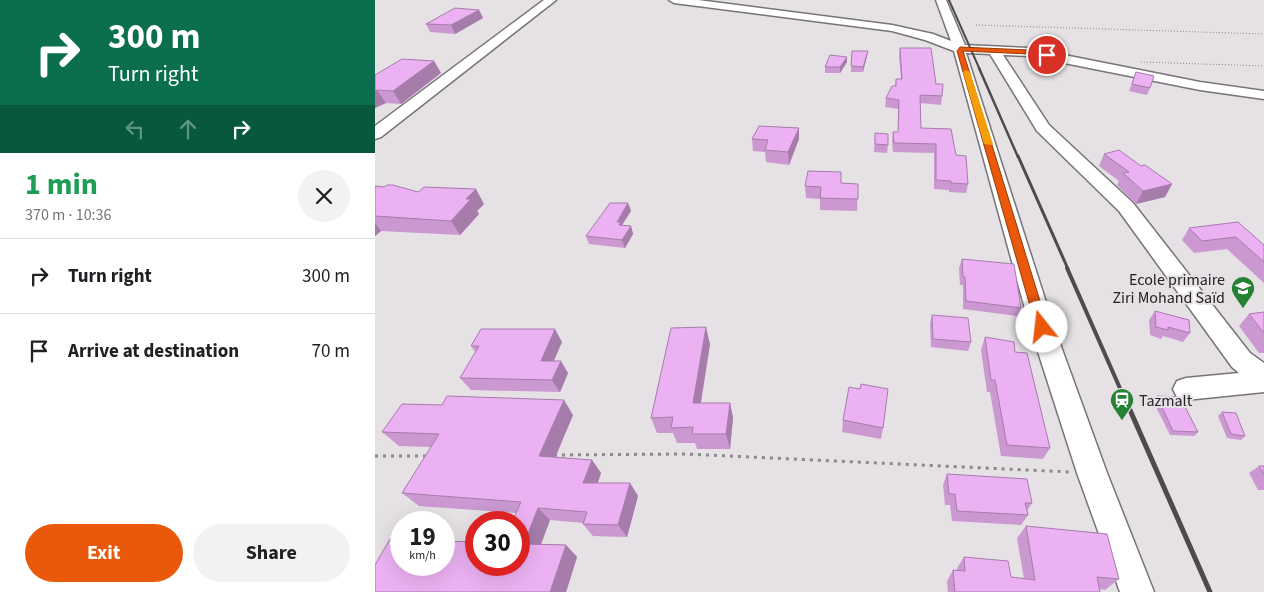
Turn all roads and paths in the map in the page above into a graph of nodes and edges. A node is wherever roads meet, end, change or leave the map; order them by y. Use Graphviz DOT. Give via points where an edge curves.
graph roads {
  1 [pos="551,0"];
  2 [pos="674,0"];
  3 [pos="941,0"];
  4 [pos="976,25"];
  5 [pos="1264,34"];
  6 [pos="960,49"];
  7 [pos="994,51"];
  8 [pos="1136,62"];
  9 [pos="1264,66"];
  10 [pos="1264,95"];
  11 [pos="375,134"];
  12 [pos="1264,379"];
  13 [pos="1186,390"];
  14 [pos="549,455"];
  15 [pos="375,456"];
  16 [pos="433,456"];
  17 [pos="1092,473"];
  18 [pos="1137,592"];
  1 -- 11 [label="street"];
  2 -- 6 [label="street" via="892,28"];
  3 -- 6 [label="street"];
  4 -- 5 [label="path"];
  6 -- 7 [label="street"];
  6 -- 17 [label="street" via="1042,327"];
  7 -- 10 [label="street" via="1029,52 1191,85"];
  7 -- 12 [label="street" via="1043,128 1126,207 1241,360"];
  8 -- 9 [label="path"];
  12 -- 13 [label="street"];
  14 -- 17 [label="path" via="685,454"];
  15 -- 16 [label="path"];
  17 -- 18 [label="street"];
}
